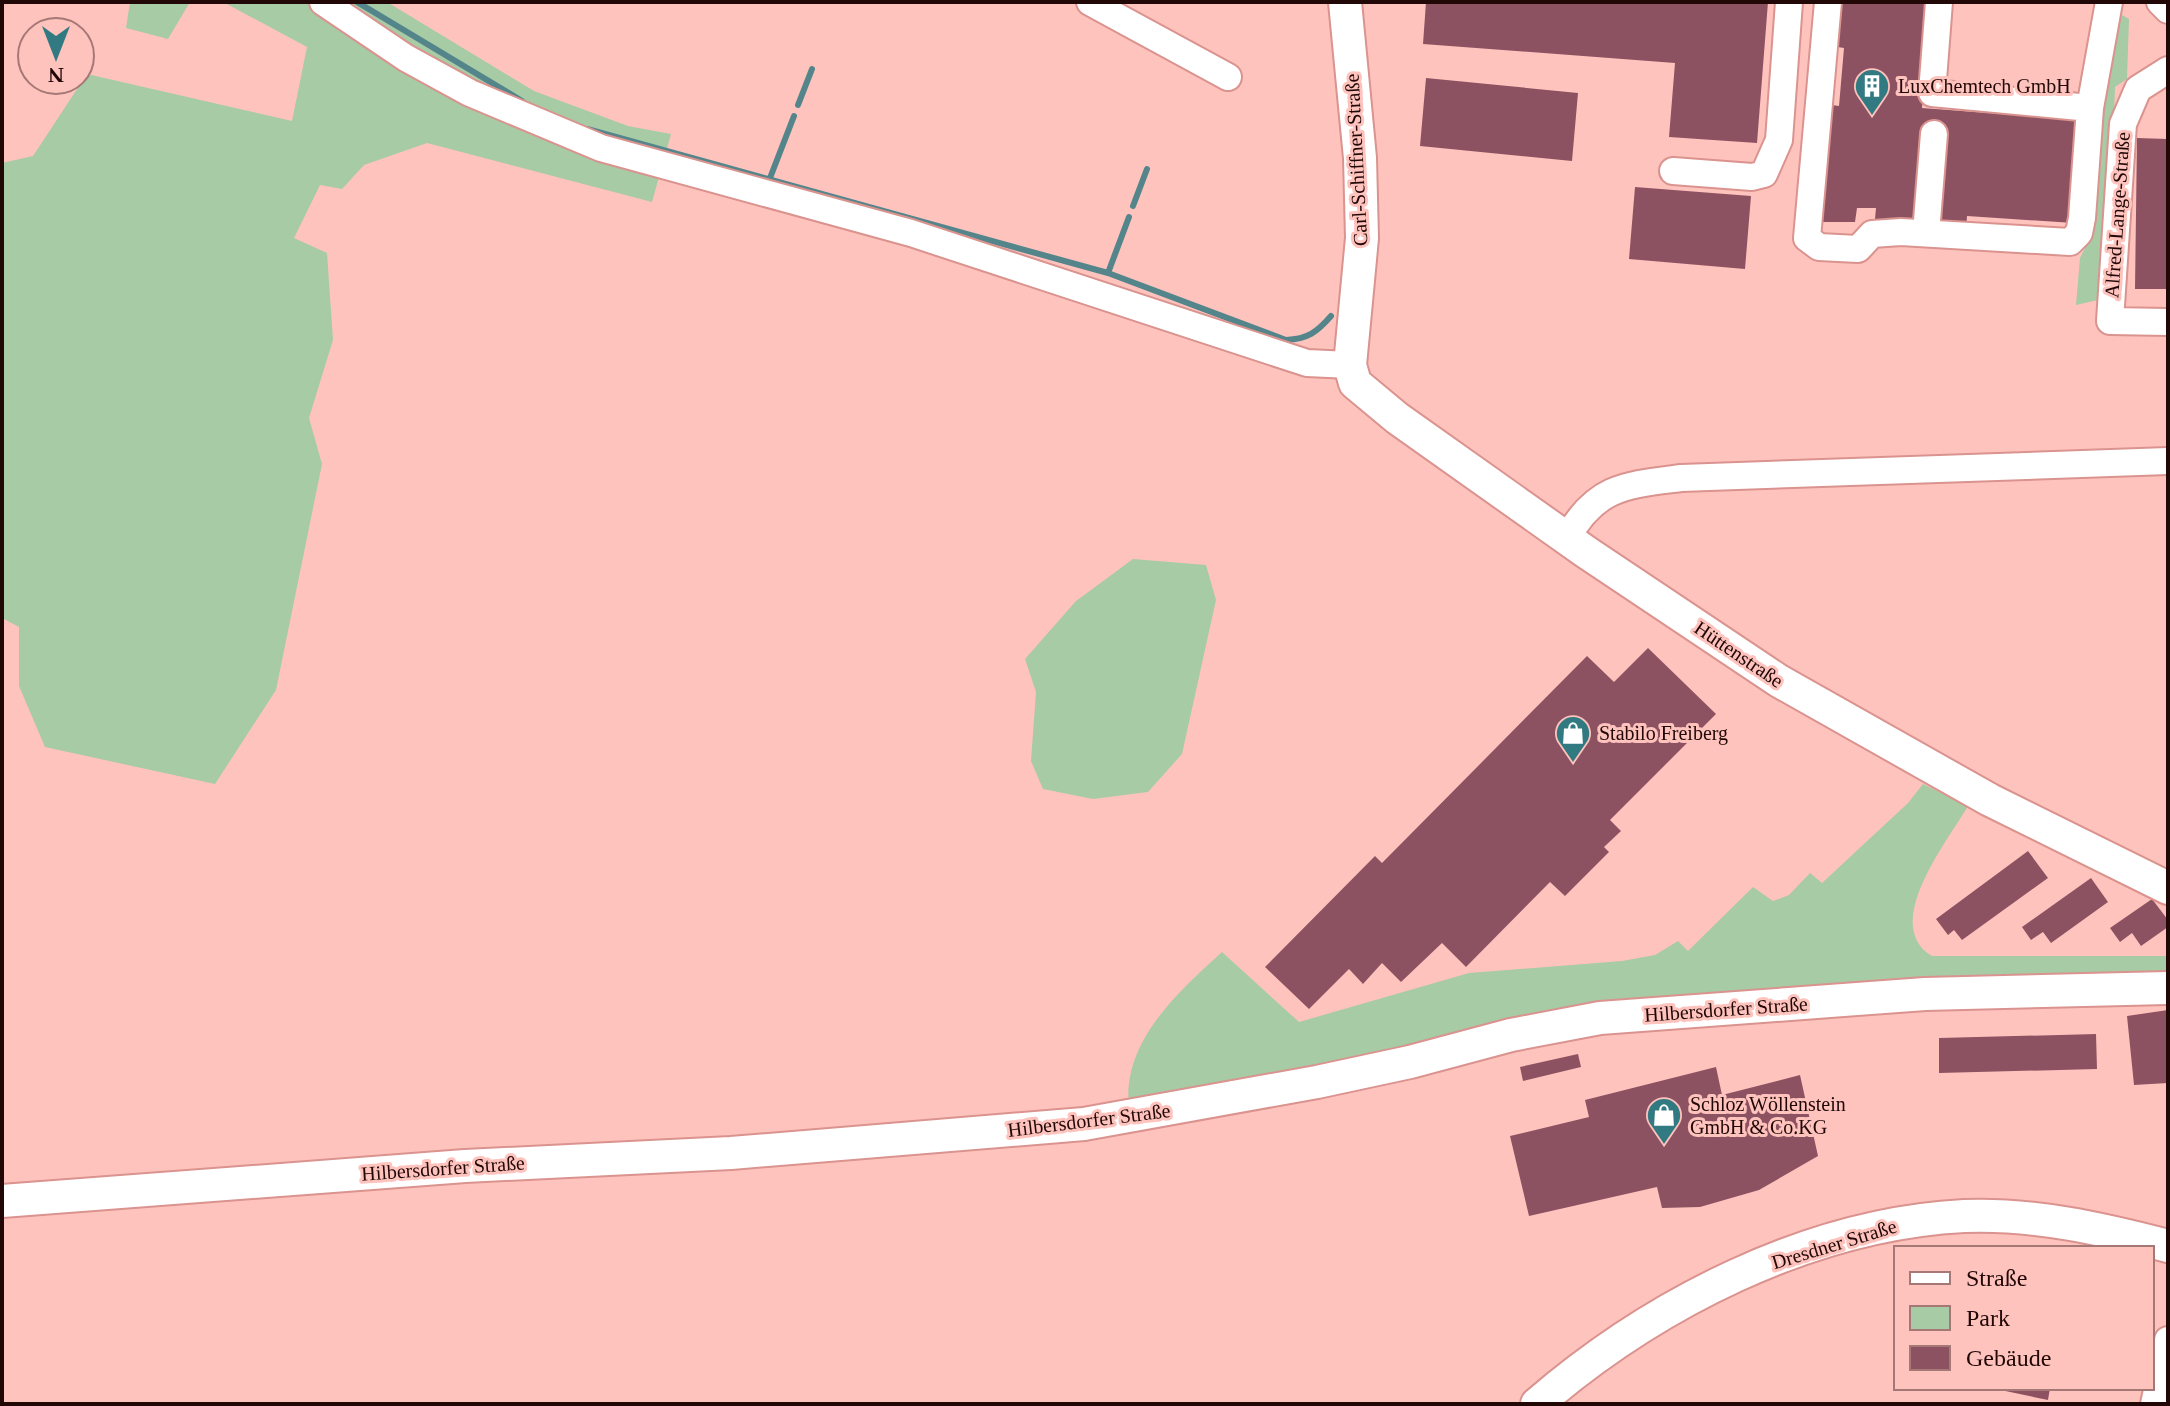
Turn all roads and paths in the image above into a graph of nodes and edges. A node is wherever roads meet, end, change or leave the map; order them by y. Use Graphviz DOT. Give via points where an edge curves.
graph roads {
  1 [pos="323,2"];
  2 [pos="1090,2"];
  3 [pos="1345,2"];
  4 [pos="1789,2"];
  5 [pos="1828,2"];
  6 [pos="1939,2"];
  7 [pos="2109,2"];
  8 [pos="2160,2"];
  9 [pos="2168,10"];
  10 [pos="2168,70"];
  11 [pos="1228,77"];
  12 [pos="2090,108"];
  13 [pos="1934,134"];
  14 [pos="1673,171"];
  15 [pos="1926,233"];
  16 [pos="2168,322"];
  17 [pos="1350,365"];
  18 [pos="2168,461"];
  19 [pos="1567,538"];
  20 [pos="2168,888"];
  21 [pos="2168,988"];
  22 [pos="2,1201"];
  23 [pos="2168,1246"];
  24 [pos="2168,1340"];
  25 [pos="1537,1404"];
  26 [pos="2154,1404"];
  1 -- 17 [label="street" via="470,93 601,148 911,233 1307,363"];
  2 -- 11 [label="street"];
  3 -- 17 [label="main road, Carl-Schiffner-Straße" via="1362,238"];
  4 -- 14 [label="street" via="1779,140 1764,174"];
  5 -- 15 [label="street" via="1807,238 1819,247 1858,249 1872,234"];
  6 -- 12 [label="street" via="1932,93"];
  7 -- 12 [label="street"];
  8 -- 9 [label="street"];
  10 -- 16 [label="street, Alfred-Lange-Straße" via="2138,89 2123,124 2110,321"];
  12 -- 15 [label="street" via="2082,218 2079,233 2070,242"];
  13 -- 15 [label="street"];
  17 -- 19 [label="main road, Hüttenstraße" via="1355,383 1378,403"];
  18 -- 19 [label="street" via="1641,483 1589,505"];
  19 -- 20 [label="main road, Hüttenstraße" via="1857,728"];
  21 -- 22 [label="main road, Hilbersdorfer Straße" via="1925,994 1600,1018 1317,1082 1084,1124"];
  23 -- 25 [label="main road, Dresdner Straße" via="2013,1218 1965,1216 1891,1224 1785,1256 1693,1298 1631,1332"];
  24 -- 26 [label="street"];
}
